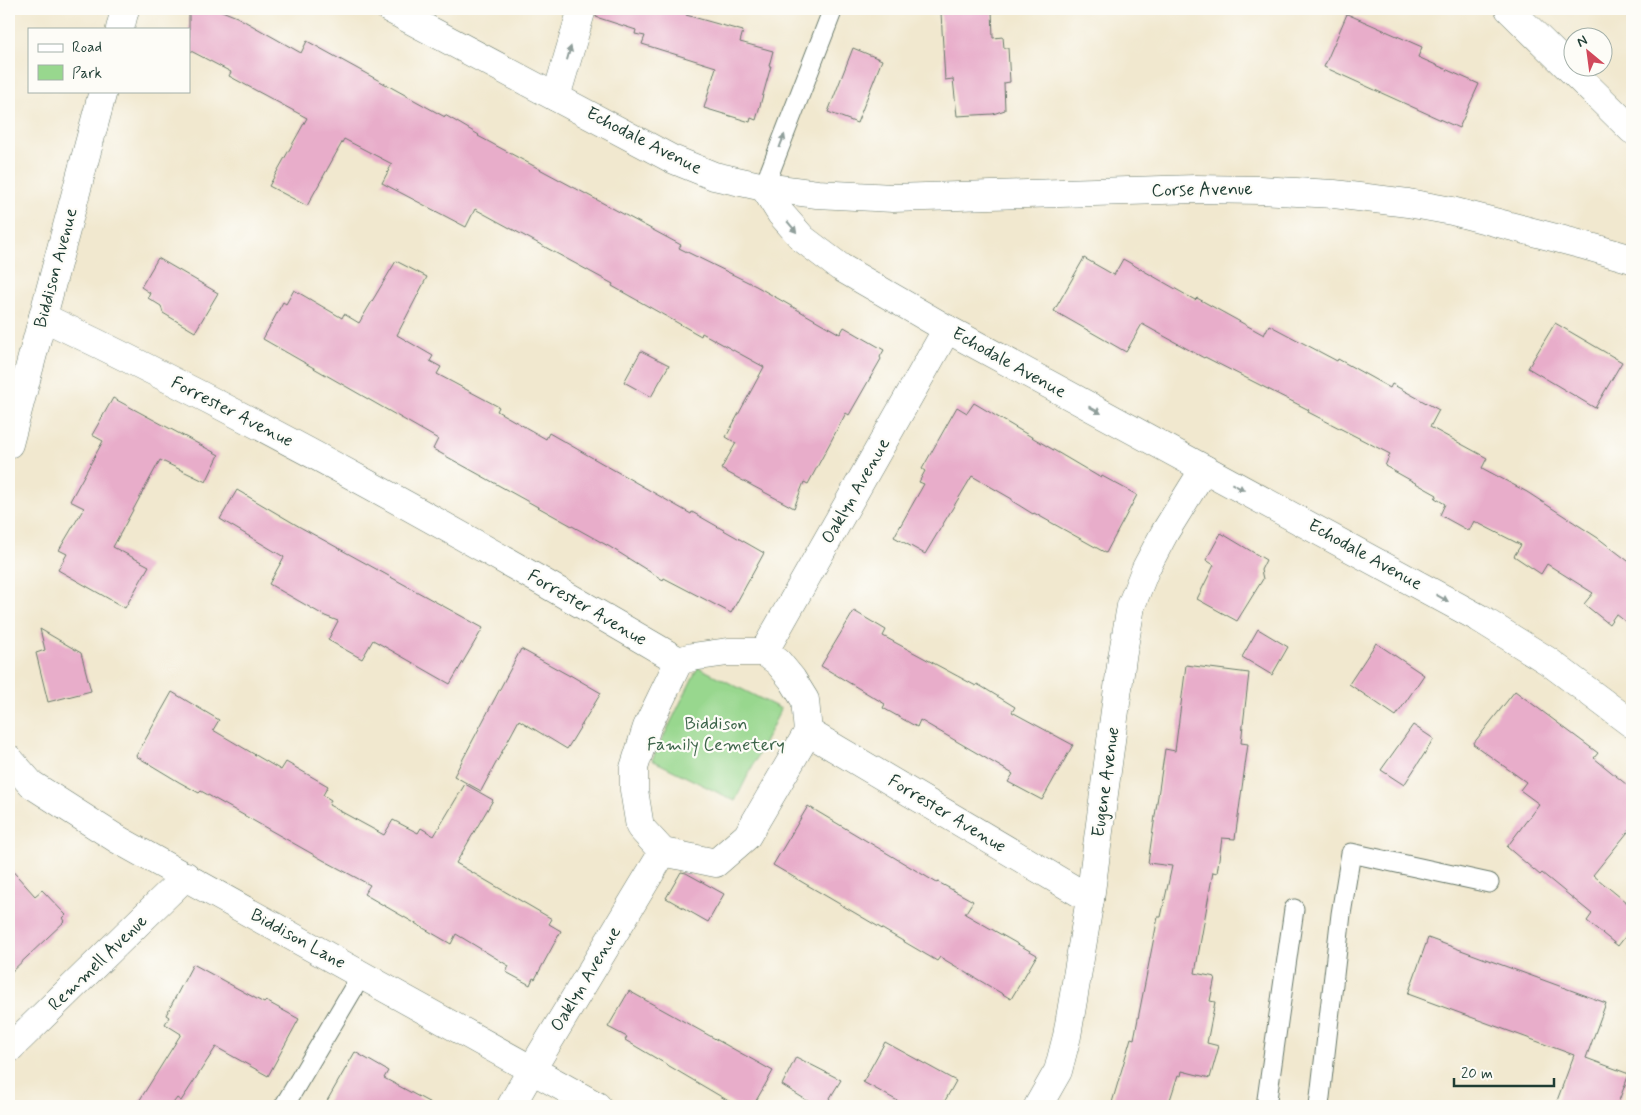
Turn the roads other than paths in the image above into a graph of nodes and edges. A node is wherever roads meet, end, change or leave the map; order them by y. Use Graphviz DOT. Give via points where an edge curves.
graph roads {
  1 [pos="125,9"];
  2 [pos="390,9"];
  3 [pos="582,9"];
  4 [pos="833,9"];
  5 [pos="1509,9"];
  6 [pos="120,28"];
  7 [pos="103,92"];
  8 [pos="556,97"];
  9 [pos="1632,130"];
  10 [pos="764,187"];
  11 [pos="1632,259"];
  12 [pos="43,317"];
  13 [pos="947,329"];
  14 [pos="9,444"];
  15 [pos="1204,469"];
  16 [pos="764,652"];
  17 [pos="680,662"];
  18 [pos="1632,724"];
  19 [pos="808,732"];
  20 [pos="9,759"];
  21 [pos="663,852"];
  22 [pos="186,876"];
  23 [pos="1489,883"];
  24 [pos="1090,899"];
  25 [pos="1294,909"];
  26 [pos="362,974"];
  27 [pos="9,1049"];
  28 [pos="532,1069"];
  29 [pos="284,1106"];
  30 [pos="511,1106"];
  31 [pos="597,1106"];
  32 [pos="1038,1106"];
  33 [pos="1266,1106"];
  34 [pos="1320,1106"];
  1 -- 6 [label="street"];
  2 -- 8 [label="street, Echodale Avenue"];
  8 -- 3 [label="street, one-way"];
  10 -- 4 [label="lane, one-way"];
  5 -- 9 [label="street"];
  7 -- 12 [label="street, Biddison Avenue"];
  8 -- 10 [label="street, Echodale Avenue" via="672,159 714,176"];
  10 -- 11 [label="street, Corse Avenue" via="893,198 1196,189 1334,194 1452,211"];
  10 -- 13 [label="street, Echodale Avenue, one-way" via="781,214 803,239 840,267"];
  12 -- 14 [label="street, Biddison Avenue"];
  12 -- 17 [label="street, Forrester Avenue" via="124,355 309,451"];
  13 -- 15 [label="street, Echodale Avenue, one-way"];
  13 -- 16 [label="street, Oaklyn Avenue"];
  15 -- 18 [label="street, Echodale Avenue, one-way" via="1479,618 1548,661"];
  15 -- 24 [label="street, Eugene Avenue" via="1165,532 1131,606"];
  16 -- 17 [label="street" via="728,652"];
  16 -- 19 [label="street" via="792,678 805,700"];
  17 -- 21 [label="street" via="647,726 634,768 640,827"];
  19 -- 21 [label="street" via="747,836 716,863"];
  19 -- 24 [label="street, Forrester Avenue"];
  20 -- 22 [label="street, Biddison Lane" via="31,784 117,839"];
  21 -- 28 [label="street, Oaklyn Avenue"];
  22 -- 26 [label="street, Biddison Lane"];
  22 -- 27 [label="street, Remmell Avenue"];
  23 -- 34 [label="lane" via="1351,853 1341,914"];
  24 -- 32 [label="street, Eugene Avenue" via="1067,1036 1058,1071"];
  25 -- 33 [label="lane"];
  26 -- 28 [label="street, Biddison Lane"];
  26 -- 29 [label="lane"];
  28 -- 30 [label="street, Oaklyn Avenue"];
  28 -- 31 [label="street, Biddison Lane"];
}
